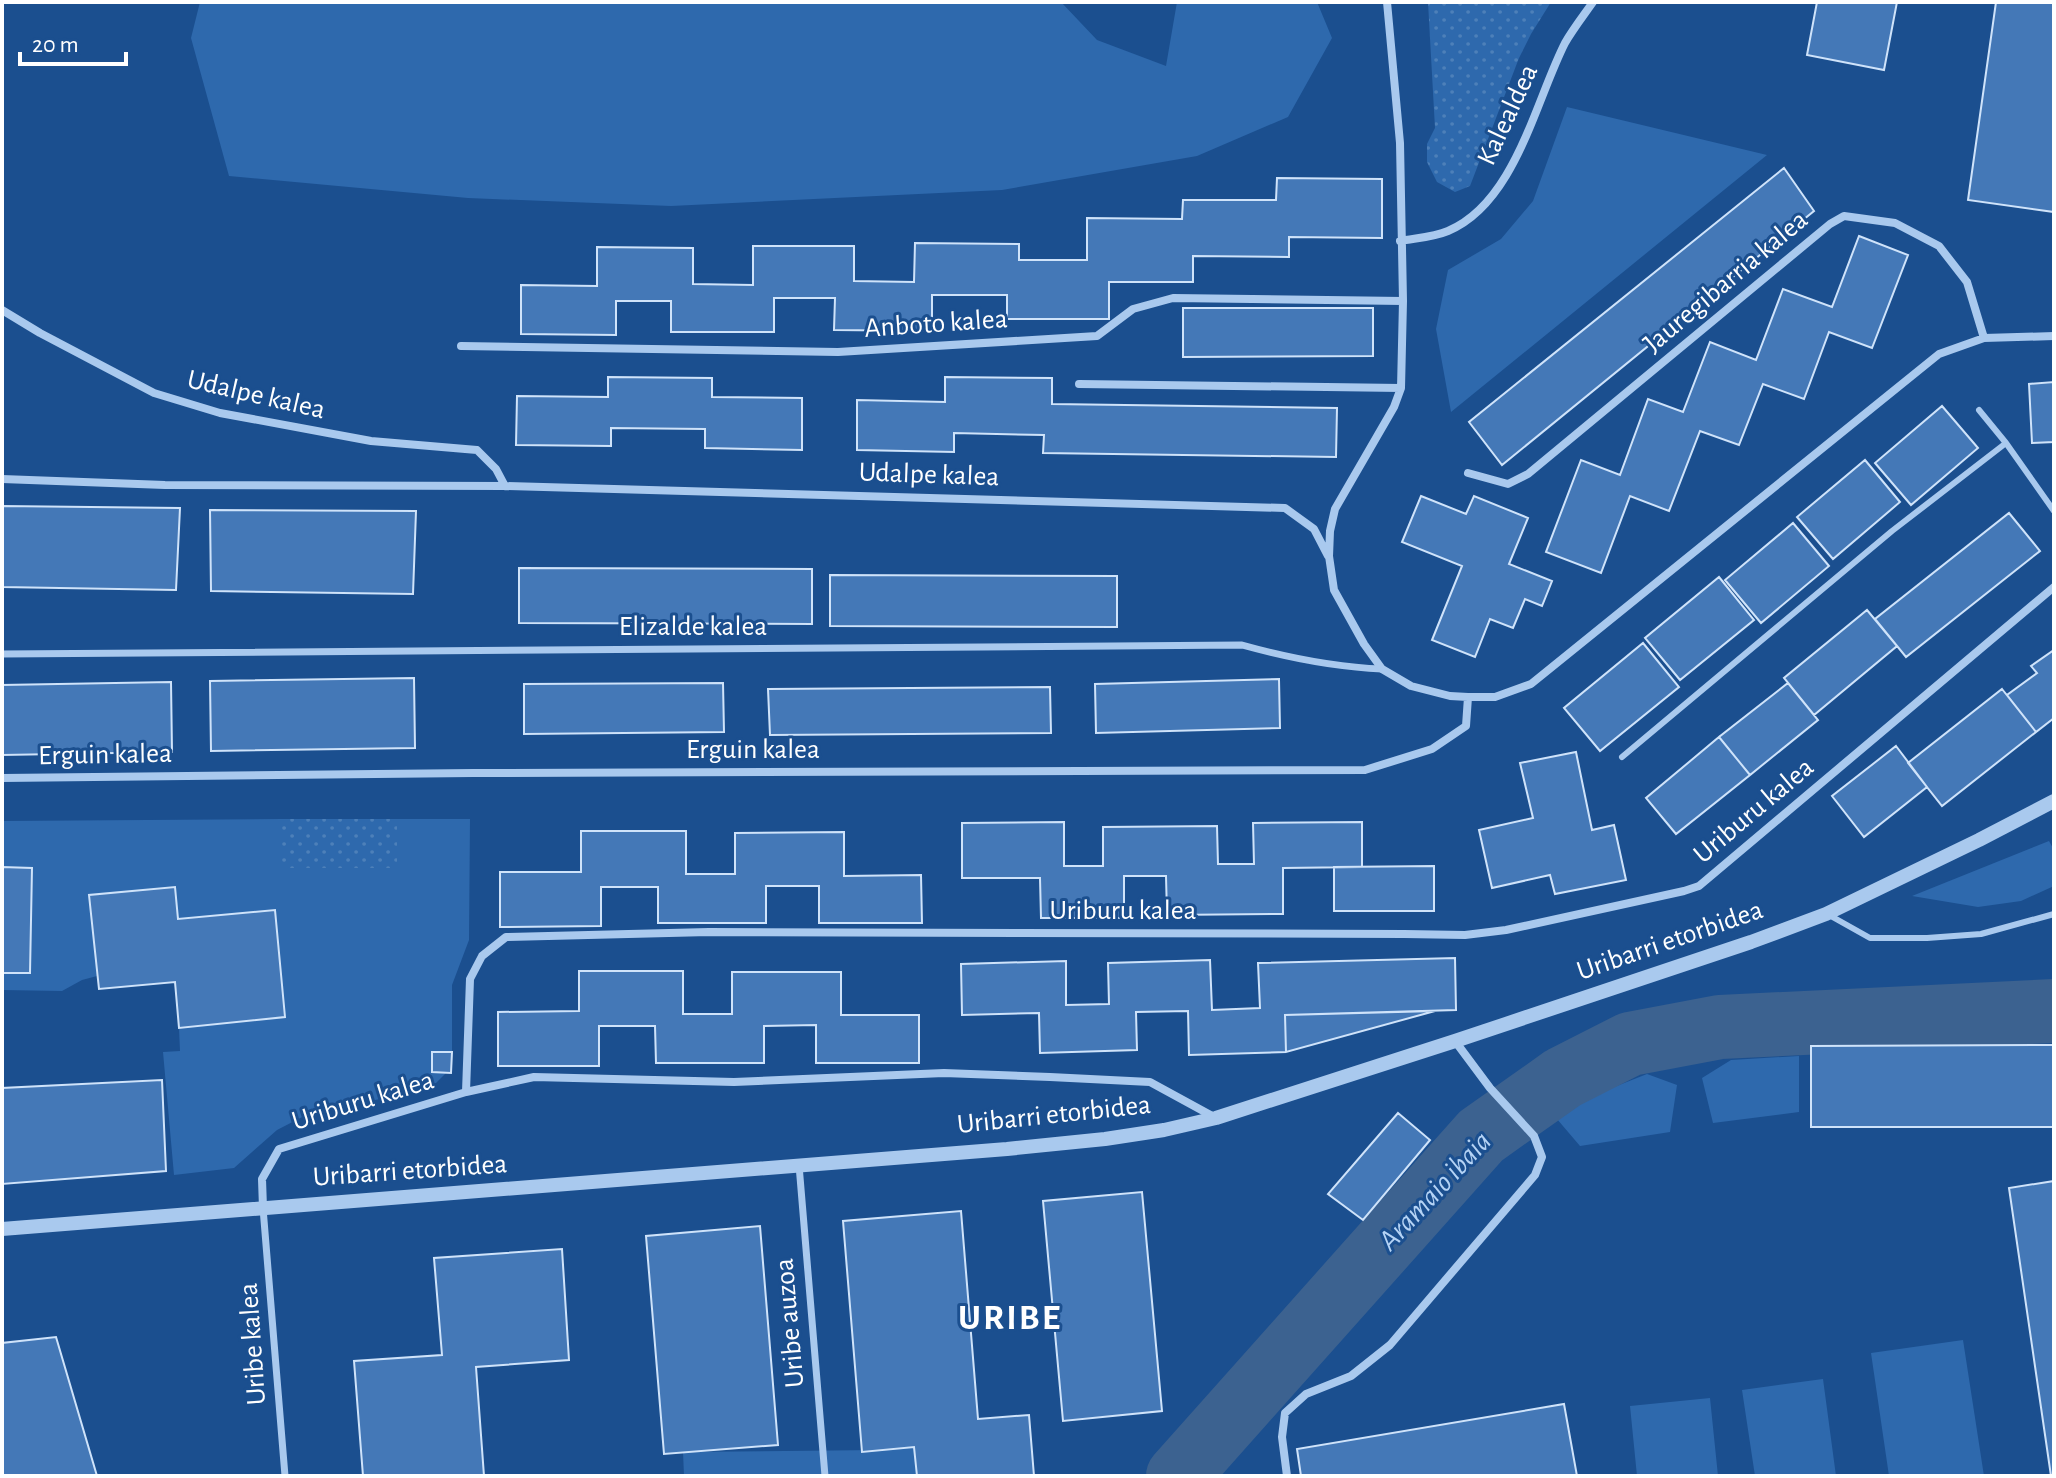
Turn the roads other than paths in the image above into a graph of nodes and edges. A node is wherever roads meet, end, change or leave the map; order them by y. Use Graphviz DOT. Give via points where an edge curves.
graph roads {
  1 [pos="1387,2"];
  2 [pos="1593,2"];
  3 [pos="1400,241"];
  4 [pos="1403,301"];
  5 [pos="2,310"];
  6 [pos="2054,336"];
  7 [pos="1984,338"];
  8 [pos="461,346"];
  9 [pos="1079,384"];
  10 [pos="1401,388"];
  11 [pos="1979,410"];
  12 [pos="2006,443"];
  13 [pos="1468,473"];
  14 [pos="2,479"];
  15 [pos="505,486"];
  16 [pos="2054,511"];
  17 [pos="1329,556"];
  18 [pos="2054,587"];
  19 [pos="2,654"];
  20 [pos="1382,669"];
  21 [pos="1468,697"];
  22 [pos="1622,757"];
  23 [pos="2,778"];
  24 [pos="2054,801"];
  25 [pos="1826,914"];
  26 [pos="2054,914"];
  27 [pos="1455,1041"];
  28 [pos="466,1092"];
  29 [pos="1216,1118"];
  30 [pos="799,1165"];
  31 [pos="263,1208"];
  32 [pos="2,1229"];
  33 [pos="285,1476"];
  34 [pos="825,1476"];
  35 [pos="1287,1476"];
  1 -- 3 [label="street" via="1400,143"];
  2 -- 3 [label="street, Kalealdea" via="1566,41 1495,194 1448,231"];
  3 -- 4 [label="street"];
  4 -- 8 [label="street, Anboto kalea" via="1173,298 1133,309 1097,336 838,352"];
  4 -- 10 [label="street"];
  5 -- 15 [label="street, Udalpe kalea" via="154,393 296,429 477,450"];
  6 -- 7 [label="street"];
  7 -- 13 [label="street, Jauregibarria kalea" via="1967,282 1939,246 1895,223 1844,216 1528,474 1508,484"];
  7 -- 21 [label="street" via="1939,354 1540,678 1495,697"];
  9 -- 10 [label="street"];
  10 -- 17 [label="street" via="1335,509"];
  11 -- 12 [label="lane"];
  12 -- 16 [label="lane"];
  12 -- 22 [label="lane" via="1892,531"];
  14 -- 15 [label="street, Udalpe kalea"];
  15 -- 17 [label="street, Udalpe kalea" via="1285,508 1314,529"];
  17 -- 20 [label="street" via="1334,590"];
  18 -- 28 [label="street, Uriburu kalea" via="1699,886 1465,935 709,932 506,937 482,956 470,979"];
  19 -- 20 [label="street, Elizalde kalea" via="1242,645 1294,659"];
  20 -- 21 [label="street" via="1411,686"];
  21 -- 23 [label="street, Erguin kalea" via="1466,726 1432,749 1365,770"];
  24 -- 25 [label="street, Uribarri etorbidea"];
  25 -- 26 [label="lane" via="1870,938 1981,934"];
  25 -- 27 [label="street, Uribarri etorbidea"];
  27 -- 29 [label="street, Uribarri etorbidea"];
  27 -- 35 [label="street" via="1534,1136 1542,1157 1535,1175 1390,1345 1351,1376 1306,1394 1285,1413"];
  28 -- 29 [label="street" via="534,1077 734,1082 944,1073 1150,1082"];
  28 -- 31 [label="street, Uriburu kalea" via="279,1149 262,1179"];
  29 -- 30 [label="street, Uribarri etorbidea" via="1105,1139"];
  30 -- 31 [label="street, Uribarri etorbidea"];
  30 -- 34 [label="street, Uribe auzoa"];
  31 -- 32 [label="street, Uribarri etorbidea"];
  31 -- 33 [label="street, Uribe kalea"];
}
